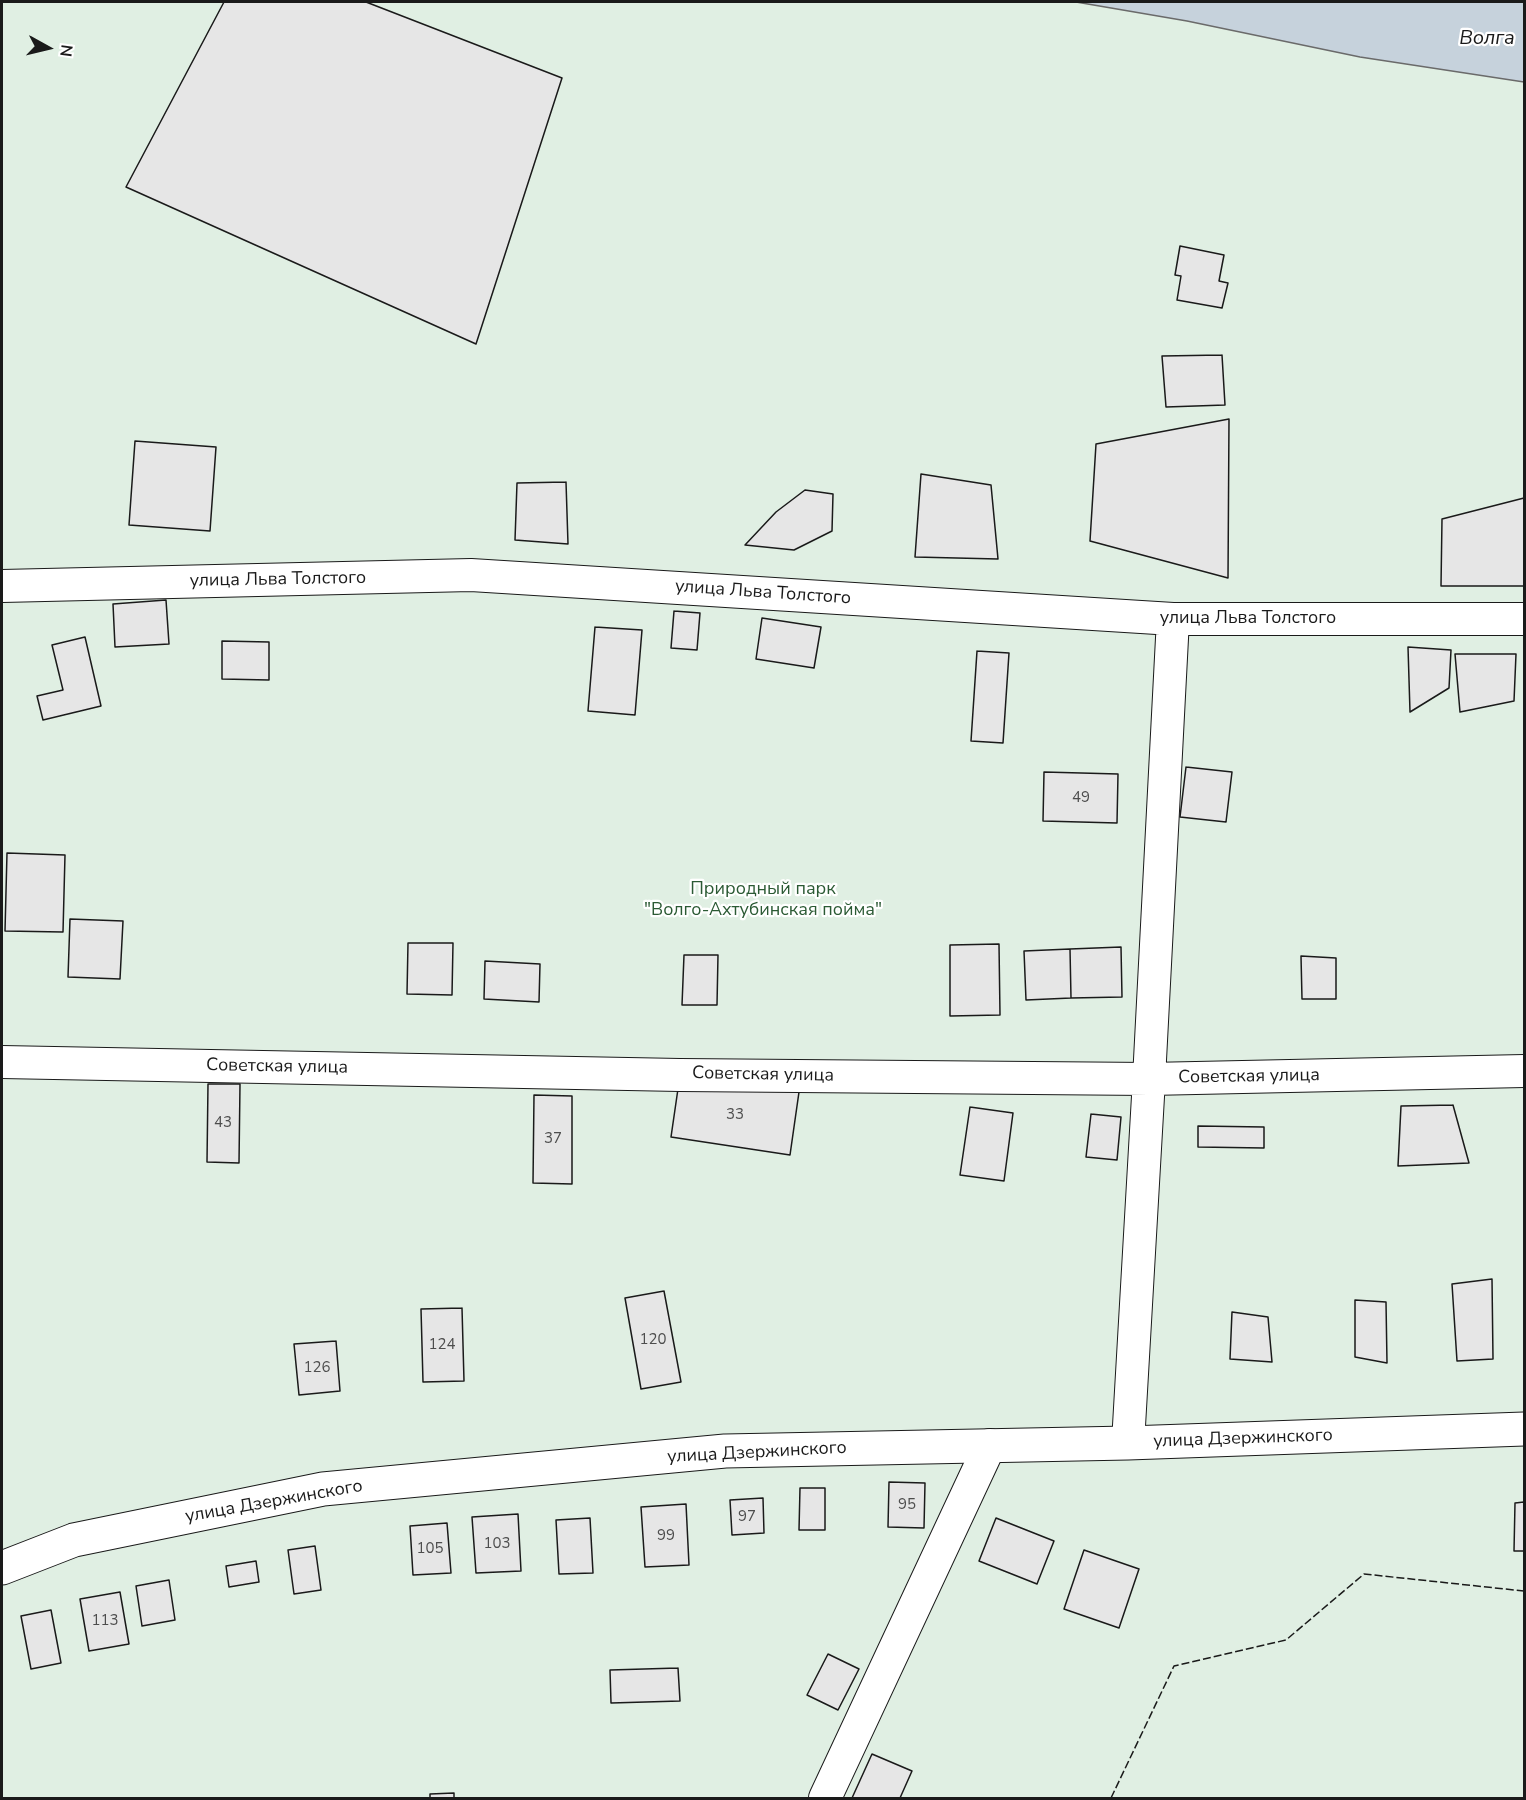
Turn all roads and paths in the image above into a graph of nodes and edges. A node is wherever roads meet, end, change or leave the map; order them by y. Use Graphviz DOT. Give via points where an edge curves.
graph roads {
  1 [pos="2,586"];
  2 [pos="1173,619"];
  3 [pos="1524,620"];
  4 [pos="2,1062"];
  5 [pos="1524,1071"];
  6 [pos="1149,1079"];
  7 [pos="1524,1429"];
  8 [pos="1128,1443"];
  9 [pos="990,1445"];
  10 [pos="2,1568"];
  11 [pos="825,1798"];
  1 -- 2 [label="street, улица Льва Толстого" via="471,575"];
  2 -- 3 [label="street, улица Льва Толстого"];
  2 -- 6 [label="street"];
  4 -- 6 [label="street, Советская улица"];
  5 -- 6 [label="street, Советская улица"];
  6 -- 8 [label="street"];
  7 -- 8 [label="street, улица Дзержинского"];
  8 -- 9 [label="street, улица Дзержинского"];
  9 -- 10 [label="street, улица Дзержинского" via="726,1451 323,1489 74,1540"];
  9 -- 11 [label="street"];
}
